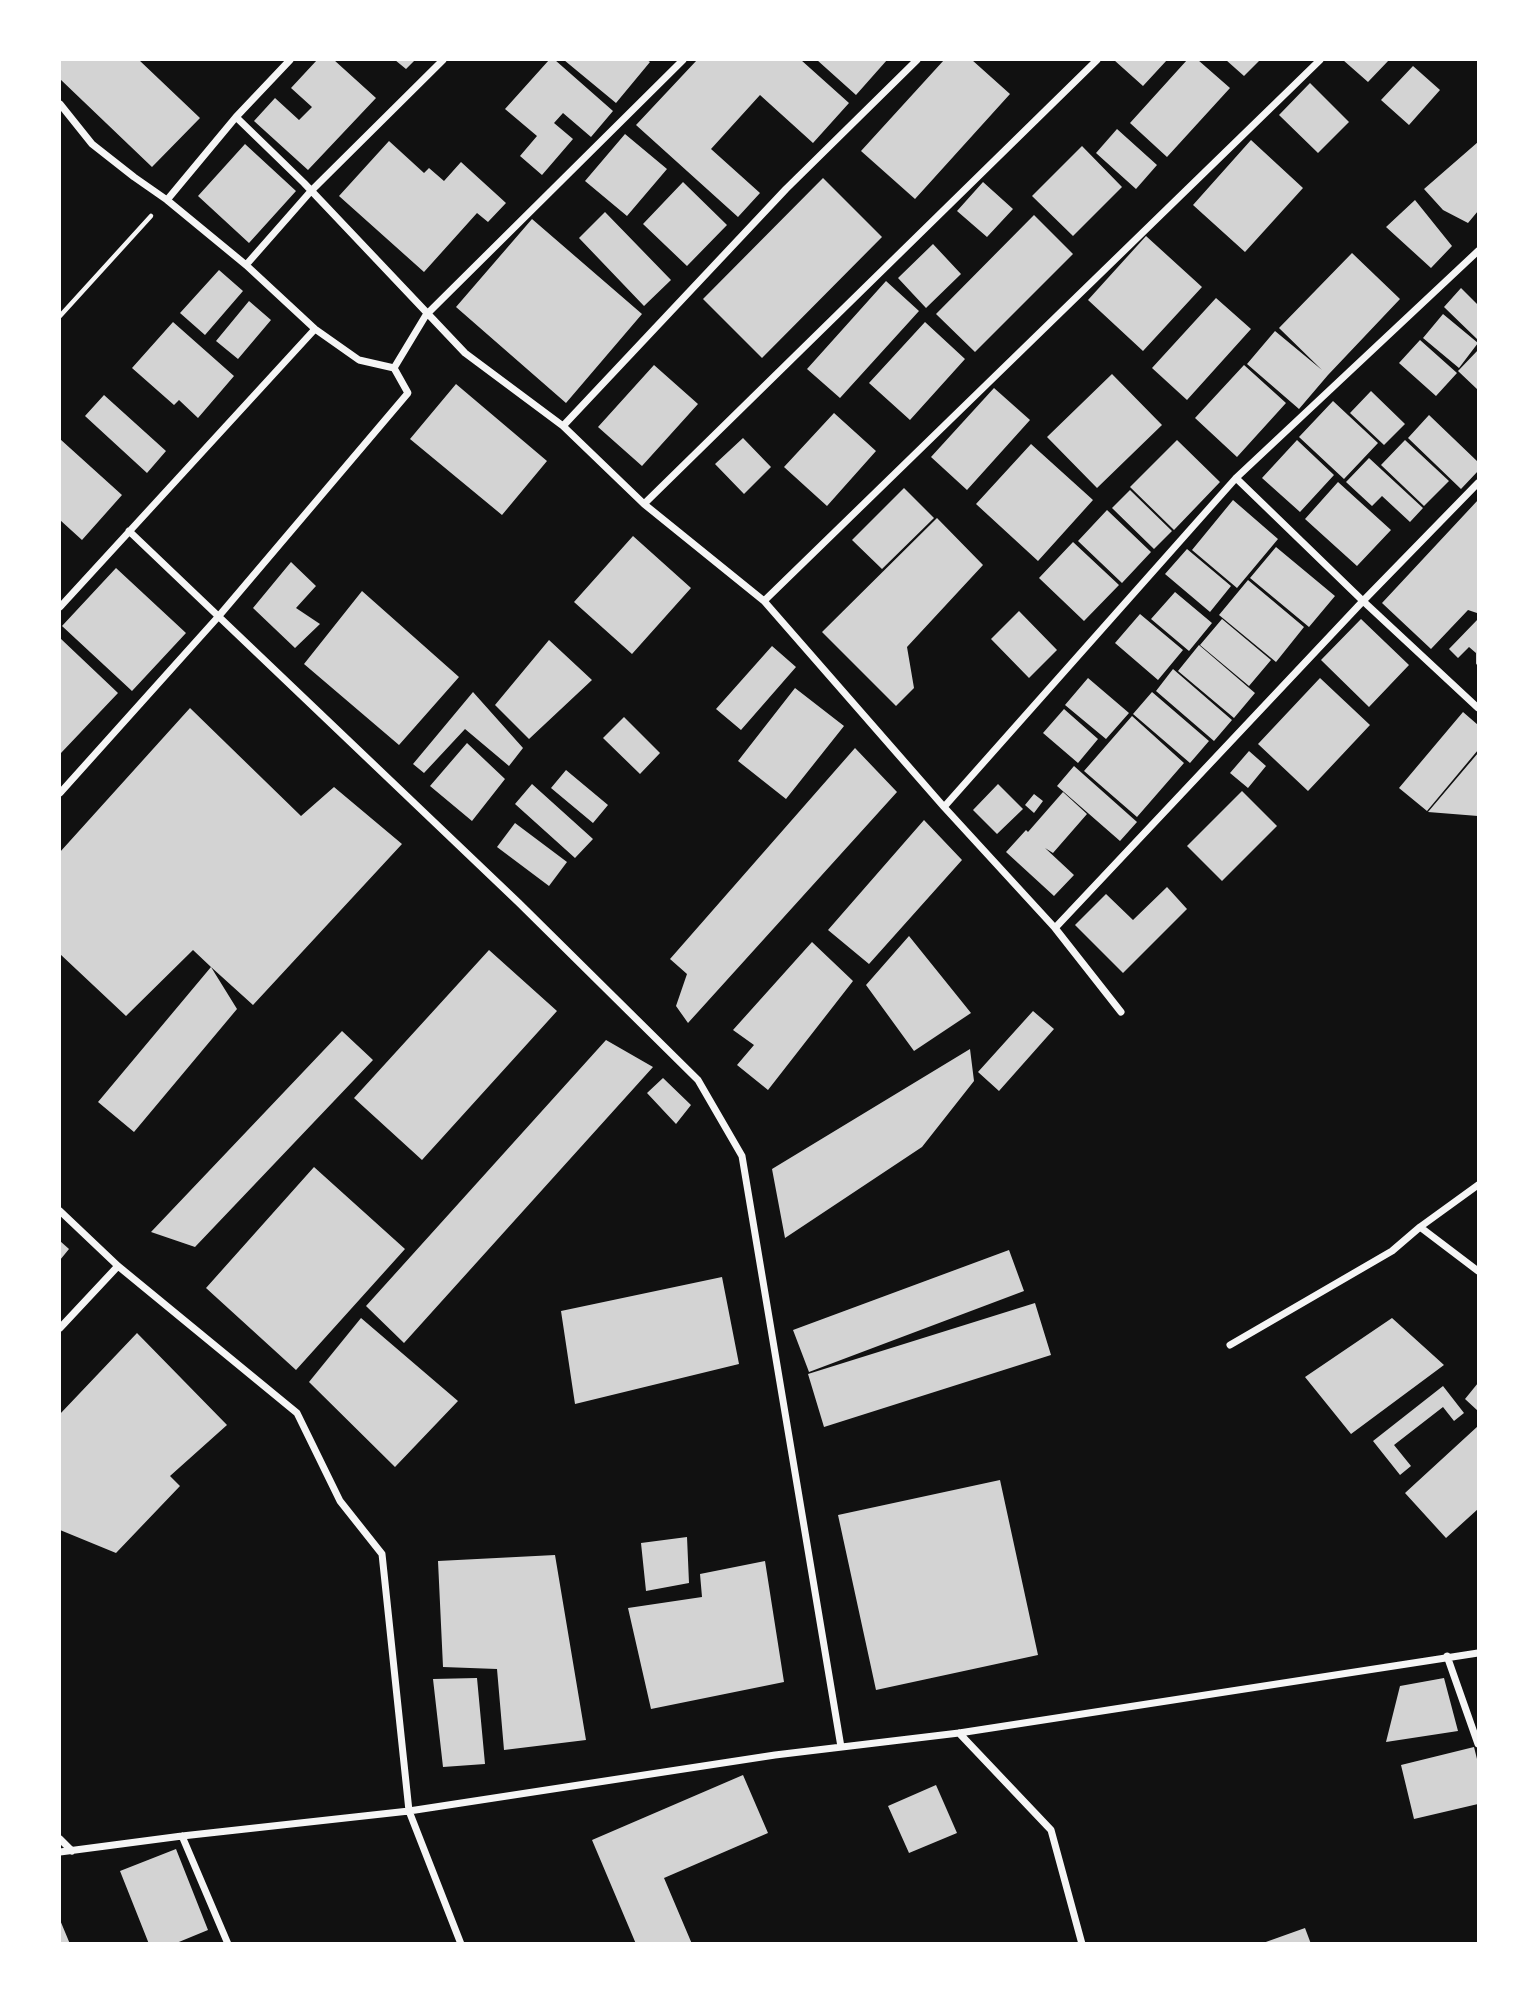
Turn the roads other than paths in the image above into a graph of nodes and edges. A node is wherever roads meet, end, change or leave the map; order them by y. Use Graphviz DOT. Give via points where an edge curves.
graph roads {
  1 [pos="290,60"];
  2 [pos="443,60"];
  3 [pos="683,60"];
  4 [pos="917,60"];
  5 [pos="1097,60"];
  6 [pos="1320,60"];
  7 [pos="60,104"];
  8 [pos="236,117"];
  9 [pos="311,191"];
  10 [pos="167,200"];
  11 [pos="1479,251"];
  12 [pos="246,265"];
  13 [pos="426,315"];
  14 [pos="315,330"];
  15 [pos="394,368"];
  16 [pos="563,426"];
  17 [pos="1236,478"];
  18 [pos="1479,483"];
  19 [pos="644,504"];
  20 [pos="129,531"];
  21 [pos="764,601"];
  22 [pos="1363,601"];
  23 [pos="60,607"];
  24 [pos="218,617"];
  25 [pos="1479,708"];
  26 [pos="60,793"];
  27 [pos="944,807"];
  28 [pos="1055,928"];
  29 [pos="1121,1013"];
  30 [pos="1479,1185"];
  31 [pos="60,1211"];
  32 [pos="1420,1227"];
  33 [pos="118,1266"];
  34 [pos="1479,1271"];
  35 [pos="60,1328"];
  36 [pos="1230,1345"];
  37 [pos="1479,1653"];
  38 [pos="1447,1656"];
  39 [pos="960,1734"];
  40 [pos="1479,1744"];
  41 [pos="841,1747"];
  42 [pos="409,1811"];
  43 [pos="182,1836"];
  44 [pos="60,1839"];
  45 [pos="72,1851"];
  46 [pos="60,1852"];
  47 [pos="228,1944"];
  48 [pos="461,1944"];
  49 [pos="1082,1944"];
  1 -- 8 [label="street"];
  2 -- 9 [label="street"];
  3 -- 13 [label="street"];
  4 -- 16 [label="street" via="786,189"];
  5 -- 19 [label="street"];
  6 -- 21 [label="street"];
  7 -- 10 [label="street" via="92,144"];
  8 -- 9 [label="street"];
  8 -- 10 [label="street"];
  9 -- 12 [label="street"];
  9 -- 13 [label="street"];
  10 -- 12 [label="street"];
  11 -- 17 [label="street"];
  12 -- 14 [label="street"];
  13 -- 15 [label="street"];
  13 -- 16 [label="street" via="465,353"];
  14 -- 15 [label="street" via="359,360"];
  14 -- 20 [label="street"];
  15 -- 24 [label="street" via="408,393"];
  16 -- 19 [label="street"];
  17 -- 22 [label="street"];
  17 -- 27 [label="street"];
  18 -- 22 [label="street"];
  19 -- 21 [label="street"];
  20 -- 23 [label="street"];
  20 -- 24 [label="street"];
  21 -- 27 [label="street"];
  22 -- 25 [label="street"];
  22 -- 28 [label="street"];
  24 -- 26 [label="street"];
  24 -- 41 [label="street" via="698,1080 742,1156"];
  27 -- 28 [label="street"];
  28 -- 29 [label="street"];
  30 -- 32 [label="street"];
  31 -- 33 [label="street"];
  32 -- 34 [label="street"];
  32 -- 36 [label="street" via="1392,1251"];
  33 -- 35 [label="street"];
  33 -- 42 [label="street" via="297,1413 340,1502 382,1554"];
  37 -- 38 [label="street"];
  38 -- 39 [label="street"];
  38 -- 40 [label="street"];
  39 -- 41 [label="street"];
  39 -- 49 [label="street" via="1051,1829"];
  41 -- 42 [label="street"];
  42 -- 43 [label="street"];
  42 -- 48 [label="street"];
  43 -- 45 [label="street"];
  43 -- 47 [label="street"];
  44 -- 45 [label="street"];
  45 -- 46 [label="street"];
}
